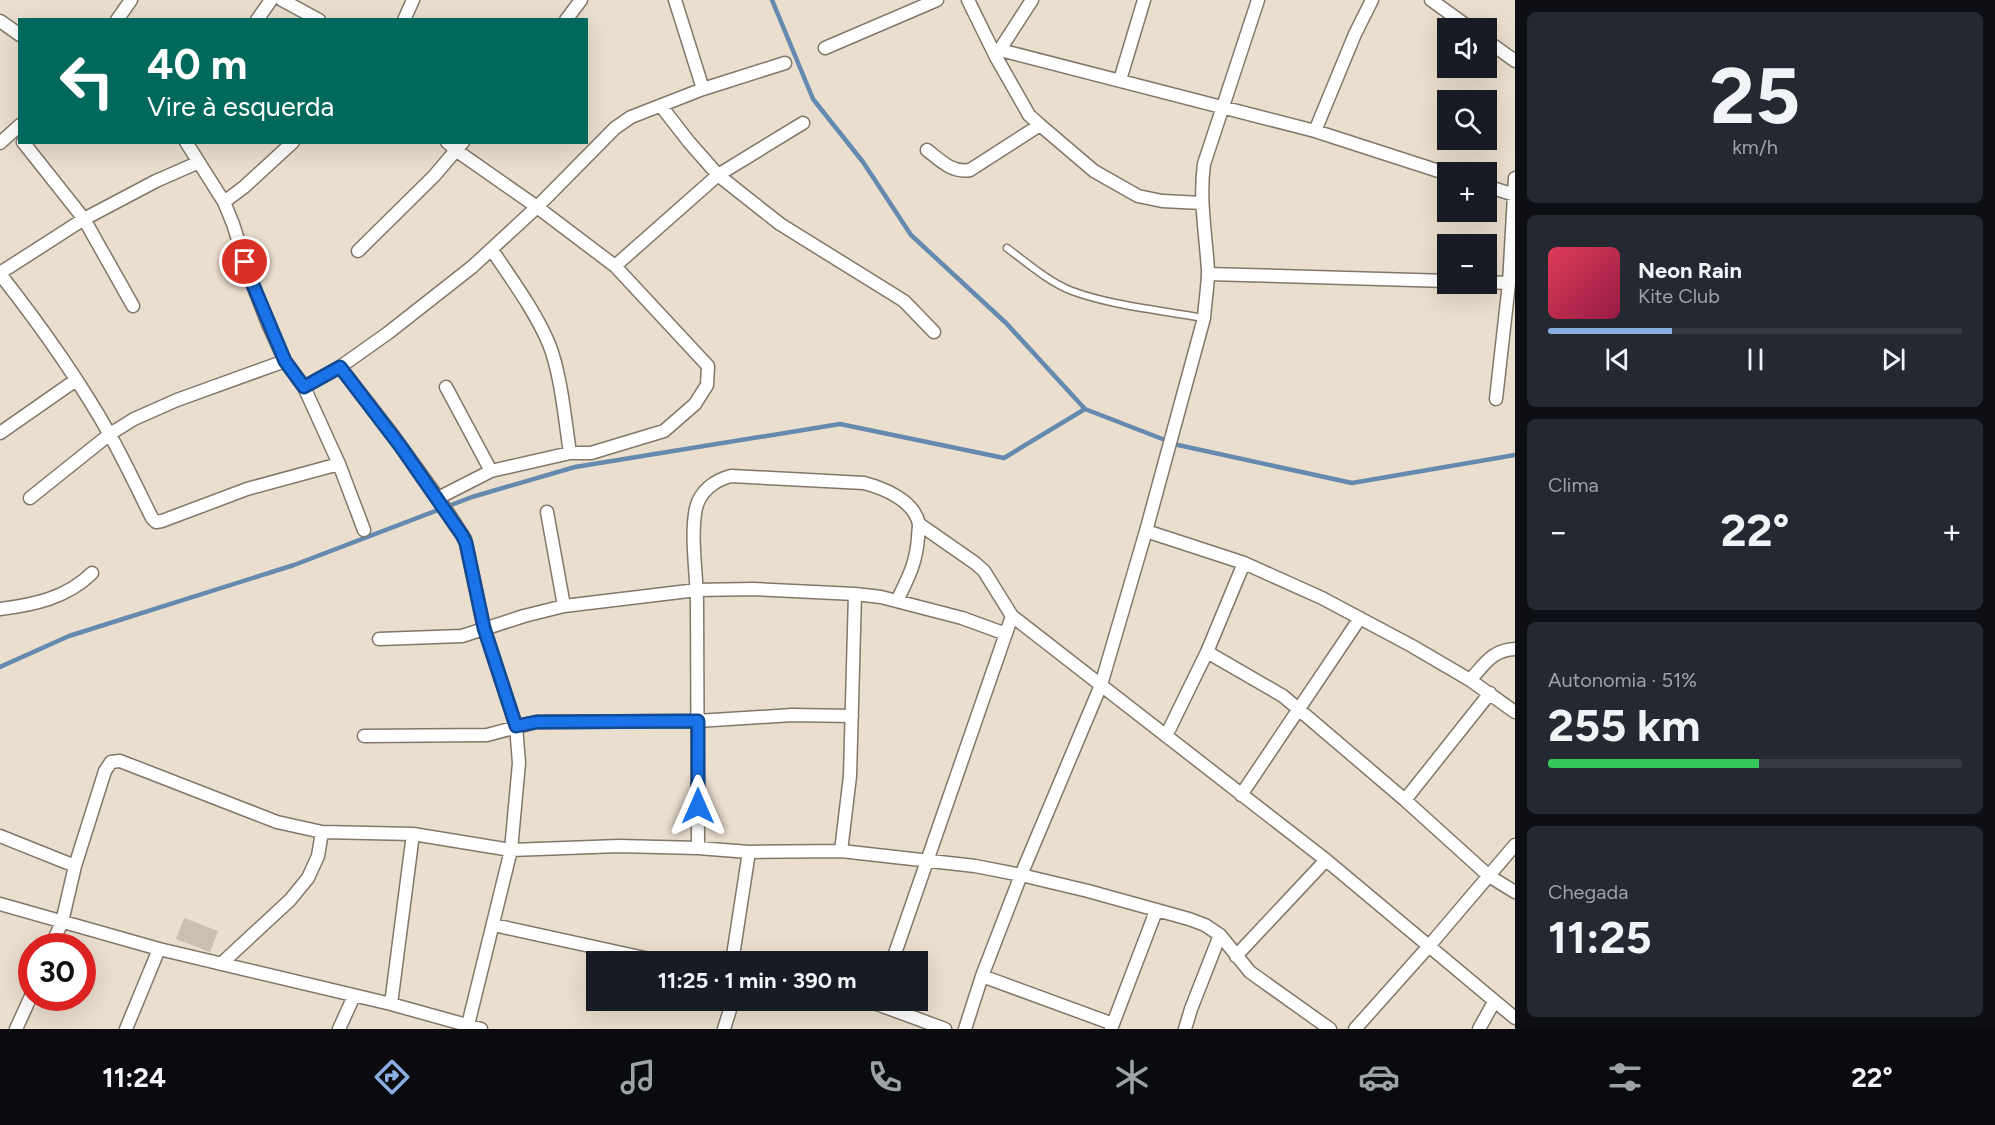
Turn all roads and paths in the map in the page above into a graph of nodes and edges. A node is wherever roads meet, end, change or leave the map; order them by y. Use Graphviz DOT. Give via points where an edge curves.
graph roads {
  1 [pos="130,0"];
  2 [pos="271,0"];
  3 [pos="282,0"];
  4 [pos="413,0"];
  5 [pos="581,0"];
  6 [pos="675,0"];
  7 [pos="937,0"];
  8 [pos="968,0"];
  9 [pos="1032,0"];
  10 [pos="1144,0"];
  11 [pos="1258,0"];
  12 [pos="1372,0"];
  13 [pos="1431,0"];
  14 [pos="118,18"];
  15 [pos="258,18"];
  16 [pos="315,18"];
  17 [pos="405,18"];
  18 [pos="568,18"];
  19 [pos="1456,18"];
  20 [pos="0,21"];
  21 [pos="18,34"];
  22 [pos="825,48"];
  23 [pos="1497,48"];
  24 [pos="998,53"];
  25 [pos="1515,61"];
  26 [pos="785,63"];
  27 [pos="1120,80"];
  28 [pos="703,89"];
  29 [pos="661,106"];
  30 [pos="1223,106"];
  31 [pos="803,123"];
  32 [pos="1040,125"];
  33 [pos="18,131"];
  34 [pos="1315,131"];
  35 [pos="0,143"];
  36 [pos="25,144"];
  37 [pos="187,144"];
  38 [pos="292,144"];
  39 [pos="456,145"];
  40 [pos="927,150"];
  41 [pos="197,162"];
  42 [pos="1437,170"];
  43 [pos="718,175"];
  44 [pos="1515,178"];
  45 [pos="1497,190"];
  46 [pos="1514,195"];
  47 [pos="224,202"];
  48 [pos="1202,203"];
  49 [pos="537,207"];
  50 [pos="84,219"];
  51 [pos="1007,248"];
  52 [pos="492,250"];
  53 [pos="358,251"];
  54 [pos="615,266"];
  55 [pos="0,273"];
  56 [pos="1208,274"];
  57 [pos="1437,281"];
  58 [pos="1497,282"];
  59 [pos="1509,283"];
  60 [pos="133,306"];
  61 [pos="1204,318"];
  62 [pos="934,332"];
  63 [pos="285,361"];
  64 [pos="340,367"];
  65 [pos="76,380"];
  66 [pos="304,387"];
  67 [pos="446,387"];
  68 [pos="1497,399"];
  69 [pos="0,433"];
  70 [pos="110,435"];
  71 [pos="570,453"];
  72 [pos="339,464"];
  73 [pos="491,471"];
  74 [pos="30,498"];
  75 [pos="440,500"];
  76 [pos="547,512"];
  77 [pos="919,524"];
  78 [pos="364,530"];
  79 [pos="1146,531"];
  80 [pos="1244,563"];
  81 [pos="92,573"];
  82 [pos="697,590"];
  83 [pos="855,594"];
  84 [pos="897,601"];
  85 [pos="564,606"];
  86 [pos="0,609"];
  87 [pos="1012,616"];
  88 [pos="1360,618"];
  89 [pos="484,628"];
  90 [pos="1006,634"];
  91 [pos="380,639"];
  92 [pos="1515,649"];
  93 [pos="1207,652"];
  94 [pos="1470,680"];
  95 [pos="1101,685"];
  96 [pos="1490,693"];
  97 [pos="1299,710"];
  98 [pos="1515,712"];
  99 [pos="852,716"];
  100 [pos="698,721"];
  101 [pos="516,726"];
  102 [pos="364,735"];
  103 [pos="1166,736"];
  104 [pos="1241,795"];
  105 [pos="1405,800"];
  106 [pos="322,832"];
  107 [pos="413,834"];
  108 [pos="0,836"];
  109 [pos="1515,845"];
  110 [pos="698,848"];
  111 [pos="511,850"];
  112 [pos="842,851"];
  113 [pos="749,852"];
  114 [pos="1326,860"];
  115 [pos="927,861"];
  116 [pos="75,866"];
  117 [pos="1021,875"];
  118 [pos="1489,876"];
  119 [pos="1515,892"];
  120 [pos="0,904"];
  121 [pos="1156,911"];
  122 [pos="62,922"];
  123 [pos="494,925"];
  124 [pos="57,933"];
  125 [pos="1220,935"];
  126 [pos="1429,946"];
  127 [pos="159,949"];
  128 [pos="613,951"];
  129 [pos="734,951"];
  130 [pos="896,951"];
  131 [pos="1236,956"];
  132 [pos="221,964"];
  133 [pos="982,976"];
  134 [pos="354,996"];
  135 [pos="1494,1002"];
  136 [pos="391,1004"];
  137 [pos="24,1011"];
  138 [pos="730,1011"];
  139 [pos="900,1011"];
  140 [pos="1515,1018"];
  141 [pos="468,1025"];
  142 [pos="1112,1027"];
  143 [pos="16,1029"];
  144 [pos="126,1029"];
  145 [pos="339,1029"];
  146 [pos="481,1029"];
  147 [pos="724,1029"];
  148 [pos="945,1029"];
  149 [pos="965,1029"];
  150 [pos="1185,1029"];
  151 [pos="1330,1029"];
  152 [pos="1355,1029"];
  153 [pos="1479,1029"];
  1 -- 14 [label="street"];
  2 -- 15 [label="street"];
  3 -- 16 [label="street"];
  4 -- 17 [label="street"];
  5 -- 18 [label="street"];
  6 -- 28 [label="street"];
  7 -- 22 [label="street"];
  8 -- 24 [label="street"];
  9 -- 24 [label="street"];
  10 -- 27 [label="street"];
  11 -- 30 [label="street"];
  12 -- 34 [label="street"];
  13 -- 19 [label="street"];
  20 -- 21 [label="street"];
  23 -- 25 [label="street"];
  24 -- 27 [label="street"];
  24 -- 32 [label="street" via="1029,115"];
  26 -- 28 [label="street"];
  27 -- 30 [label="street"];
  28 -- 29 [label="street"];
  29 -- 43 [label="street"];
  29 -- 49 [label="street" via="615,128"];
  30 -- 34 [label="street"];
  30 -- 48 [label="street" via="1204,164"];
  31 -- 43 [label="street"];
  32 -- 40 [label="street" via="970,170 950,168"];
  32 -- 48 [label="street" via="1094,171 1138,196"];
  33 -- 35 [label="street"];
  34 -- 42 [label="street"];
  36 -- 50 [label="street"];
  37 -- 41 [label="street"];
  38 -- 47 [label="street"];
  39 -- 49 [label="street"];
  39 -- 53 [label="street" via="400,210"];
  41 -- 47 [label="street"];
  41 -- 50 [label="street"];
  43 -- 54 [label="street"];
  43 -- 62 [label="street" via="780,224 904,301"];
  44 -- 46 [label="street"];
  45 -- 46 [label="street"];
  46 -- 59 [label="street"];
  47 -- 63 [label="street"];
  48 -- 56 [label="street"];
  49 -- 52 [label="street"];
  49 -- 54 [label="street"];
  50 -- 55 [label="street"];
  50 -- 60 [label="street"];
  51 -- 61 [label="lane" via="1070,290 1102,300"];
  52 -- 64 [label="street"];
  52 -- 71 [label="street" via="549,343"];
  54 -- 71 [label="street" via="708,366 707,385 694,404 664,431 591,453"];
  55 -- 65 [label="street"];
  56 -- 57 [label="street"];
  56 -- 61 [label="street"];
  58 -- 59 [label="street"];
  59 -- 68 [label="street"];
  61 -- 79 [label="street"];
  63 -- 66 [label="street"];
  63 -- 70 [label="street" via="177,400 134,419"];
  64 -- 66 [label="street"];
  64 -- 75 [label="street"];
  65 -- 69 [label="street"];
  65 -- 70 [label="street"];
  66 -- 72 [label="street"];
  67 -- 73 [label="street"];
  70 -- 72 [label="street" via="156,522 247,489"];
  70 -- 74 [label="street"];
  71 -- 73 [label="street"];
  72 -- 78 [label="street"];
  73 -- 75 [label="street"];
  75 -- 89 [label="street" via="466,543"];
  76 -- 85 [label="street"];
  77 -- 82 [label="street" via="895,495 864,483 731,476 720,479 708,488 696,507"];
  77 -- 84 [label="street" via="916,557"];
  77 -- 87 [label="street" via="984,571"];
  79 -- 80 [label="street"];
  79 -- 95 [label="street"];
  80 -- 88 [label="street"];
  80 -- 93 [label="street"];
  81 -- 86 [label="street" via="62,595 24,607"];
  82 -- 83 [label="street"];
  82 -- 85 [label="street"];
  82 -- 100 [label="street"];
  83 -- 84 [label="street"];
  83 -- 99 [label="street"];
  84 -- 90 [label="street"];
  85 -- 89 [label="street"];
  87 -- 90 [label="street"];
  87 -- 95 [label="street"];
  88 -- 94 [label="street"];
  88 -- 97 [label="street"];
  89 -- 91 [label="street" via="462,636"];
  89 -- 101 [label="street"];
  90 -- 115 [label="street"];
  92 -- 94 [label="street" via="1494,654"];
  93 -- 97 [label="street" via="1269,687"];
  93 -- 103 [label="street"];
  94 -- 96 [label="street"];
  95 -- 103 [label="street"];
  95 -- 117 [label="street"];
  96 -- 98 [label="street"];
  96 -- 105 [label="street"];
  97 -- 104 [label="street"];
  97 -- 105 [label="street"];
  99 -- 100 [label="street"];
  99 -- 112 [label="street"];
  100 -- 101 [label="street" via="537,722"];
  100 -- 110 [label="street"];
  101 -- 102 [label="street" via="487,735"];
  101 -- 111 [label="street" via="519,763"];
  103 -- 104 [label="street"];
  104 -- 114 [label="street"];
  105 -- 118 [label="street"];
  106 -- 107 [label="street"];
  106 -- 116 [label="street" via="277,822 115,761 105,771"];
  106 -- 132 [label="street" via="318,856 308,878"];
  107 -- 111 [label="street"];
  107 -- 136 [label="street"];
  108 -- 116 [label="street"];
  109 -- 118 [label="street"];
  110 -- 111 [label="street"];
  110 -- 113 [label="street"];
  111 -- 123 [label="street"];
  112 -- 113 [label="street"];
  112 -- 115 [label="street"];
  113 -- 129 [label="street"];
  114 -- 126 [label="street"];
  114 -- 131 [label="street"];
  115 -- 117 [label="street"];
  115 -- 130 [label="street"];
  116 -- 122 [label="street"];
  117 -- 121 [label="street"];
  117 -- 133 [label="street"];
  118 -- 119 [label="street"];
  118 -- 126 [label="street"];
  120 -- 122 [label="street"];
  121 -- 125 [label="street" via="1189,919"];
  121 -- 142 [label="street"];
  122 -- 124 [label="street"];
  122 -- 127 [label="street"];
  123 -- 128 [label="street"];
  123 -- 141 [label="street"];
  125 -- 131 [label="street"];
  125 -- 150 [label="street"];
  126 -- 135 [label="street"];
  126 -- 152 [label="street"];
  127 -- 132 [label="street"];
  127 -- 144 [label="street"];
  131 -- 151 [label="street" via="1250,972"];
  132 -- 134 [label="street"];
  133 -- 142 [label="street"];
  133 -- 149 [label="street"];
  134 -- 136 [label="street"];
  134 -- 145 [label="street"];
  135 -- 140 [label="street"];
  135 -- 153 [label="street"];
  136 -- 141 [label="street"];
  137 -- 143 [label="street"];
  138 -- 147 [label="street"];
  139 -- 148 [label="street"];
  141 -- 146 [label="street"];
}
